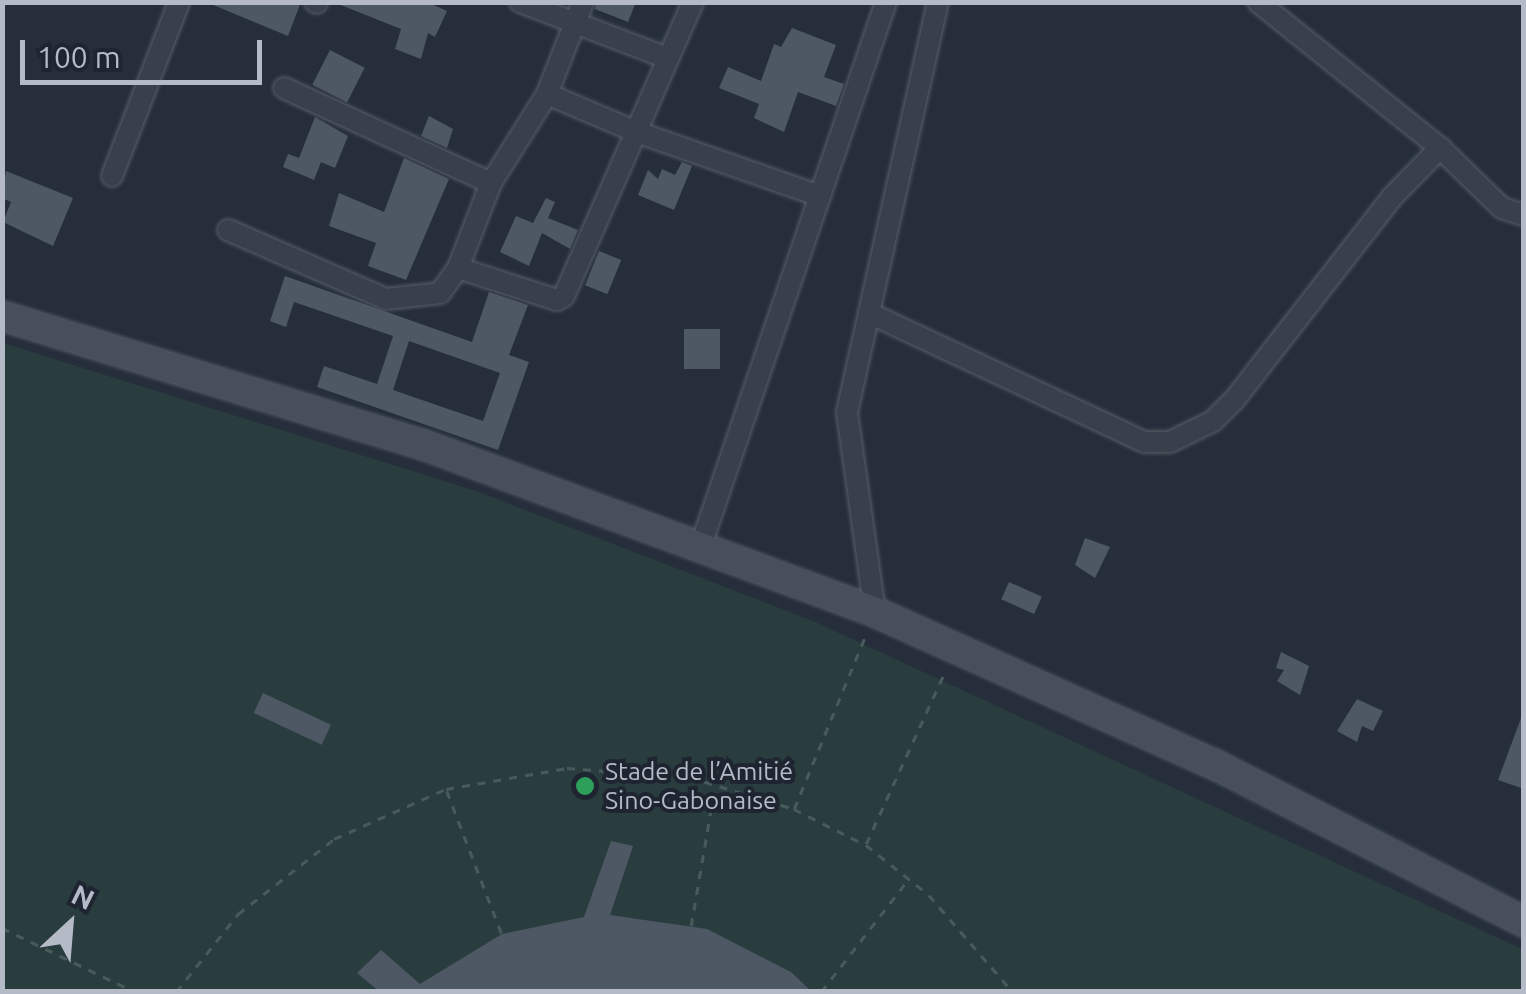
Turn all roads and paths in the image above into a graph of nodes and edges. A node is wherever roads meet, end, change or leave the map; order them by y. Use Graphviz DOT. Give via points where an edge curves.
graph roads {
  1 [pos="179,2"];
  2 [pos="520,2"];
  3 [pos="692,2"];
  4 [pos="886,2"];
  5 [pos="938,2"];
  6 [pos="1258,2"];
  7 [pos="579,13"];
  8 [pos="665,57"];
  9 [pos="284,88"];
  10 [pos="548,94"];
  11 [pos="634,132"];
  12 [pos="1440,148"];
  13 [pos="112,176"];
  14 [pos="492,183"];
  15 [pos="820,196"];
  16 [pos="1524,216"];
  17 [pos="228,230"];
  18 [pos="458,268"];
  19 [pos="869,313"];
  20 [pos="2,316"];
  21 [pos="701,545"];
  22 [pos="875,612"];
  23 [pos="958,645"];
  24 [pos="716,784"];
  25 [pos="446,789"];
  26 [pos="794,808"];
  27 [pos="866,845"];
  28 [pos="909,879"];
  29 [pos="1524,922"];
  30 [pos="692,926"];
  31 [pos="2,928"];
  32 [pos="502,934"];
  33 [pos="135,992"];
  34 [pos="176,992"];
  35 [pos="821,992"];
  36 [pos="1013,992"];
  1 -- 13 [label="street"];
  2 -- 7 [label="street"];
  3 -- 8 [label="street"];
  4 -- 15 [label="street"];
  5 -- 19 [label="street"];
  6 -- 12 [label="street"];
  7 -- 8 [label="street"];
  7 -- 10 [label="street"];
  8 -- 11 [label="street"];
  9 -- 14 [label="street"];
  10 -- 11 [label="street"];
  10 -- 14 [label="street"];
  11 -- 15 [label="street"];
  11 -- 18 [label="street" via="564,296"];
  12 -- 16 [label="street" via="1502,208"];
  12 -- 19 [label="street" via="1392,197 1234,400 1213,421 1170,442 1144,442"];
  14 -- 18 [label="street"];
  15 -- 21 [label="street"];
  17 -- 18 [label="street" via="386,299 440,293"];
  19 -- 22 [label="street" via="846,412"];
  20 -- 21 [label="main road" via="424,446"];
  21 -- 22 [label="main road"];
  22 -- 23 [label="main road"];
  22 -- 26 [label="path"];
  23 -- 27 [label="path"];
  23 -- 29 [label="main road" via="1214,764"];
  24 -- 25 [label="path" via="628,769 567,768"];
  24 -- 26 [label="path"];
  24 -- 30 [label="path"];
  25 -- 32 [label="path"];
  25 -- 34 [label="path" via="362,825 284,873 238,914"];
  26 -- 27 [label="path"];
  27 -- 28 [label="path"];
  28 -- 35 [label="path"];
  28 -- 36 [label="path" via="977,943"];
  31 -- 33 [label="path"];
}
